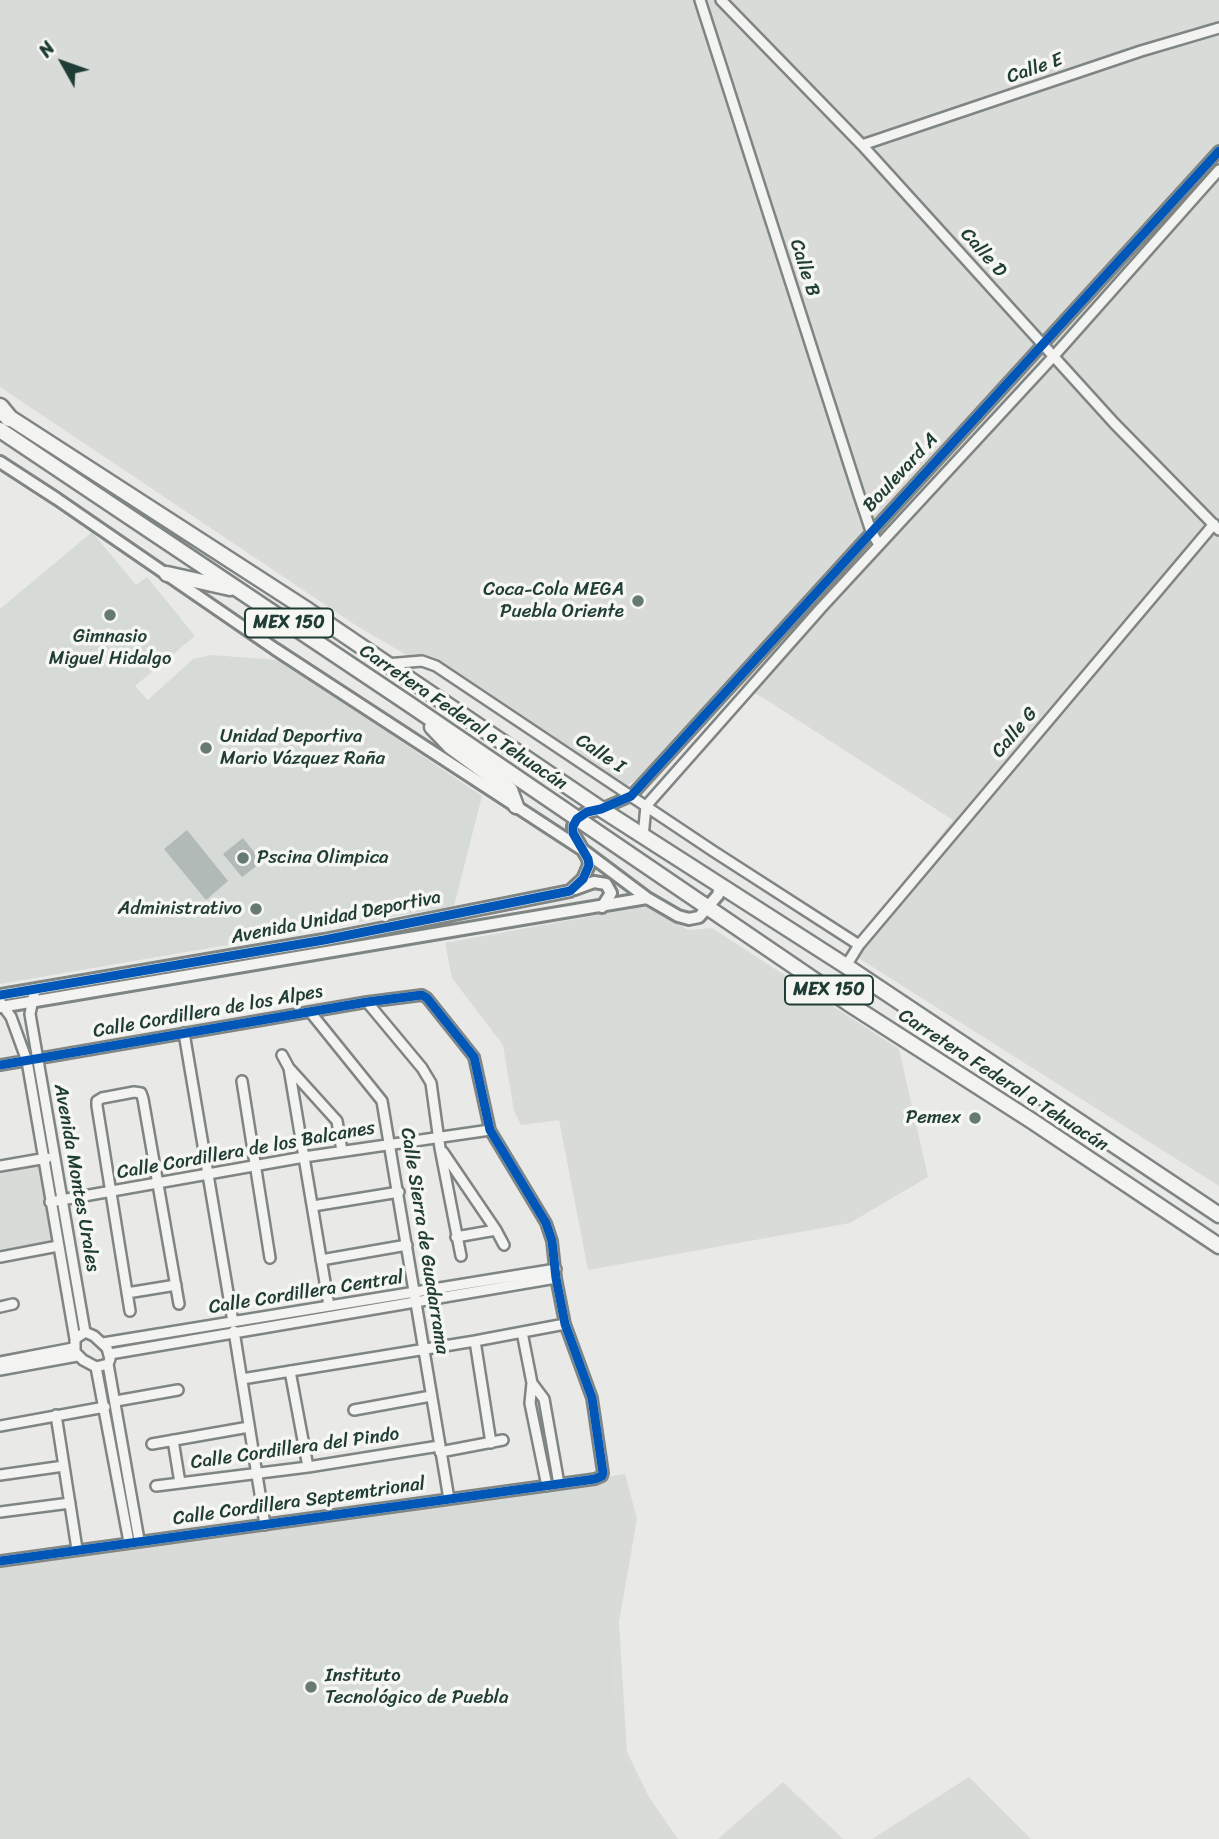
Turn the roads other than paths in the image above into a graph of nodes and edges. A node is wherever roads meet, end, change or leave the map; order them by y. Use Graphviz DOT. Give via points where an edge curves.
graph roads {
  1 [pos="700,0"];
  2 [pos="721,0"];
  3 [pos="1219,28"];
  4 [pos="862,145"];
  5 [pos="1219,151"];
  6 [pos="1219,170"];
  7 [pos="1111,271"];
  8 [pos="1121,280"];
  9 [pos="1043,346"];
  10 [pos="1054,357"];
  11 [pos="2,416"];
  12 [pos="0,462"];
  13 [pos="1216,527"];
  14 [pos="871,531"];
  15 [pos="879,545"];
  16 [pos="167,574"];
  17 [pos="240,590"];
  18 [pos="386,664"];
  19 [pos="746,672"];
  20 [pos="756,682"];
  21 [pos="409,704"];
  22 [pos="631,796"];
  23 [pos="516,806"];
  24 [pos="646,806"];
  25 [pos="601,809"];
  26 [pos="577,819"];
  27 [pos="643,836"];
  28 [pos="583,850"];
  29 [pos="720,887"];
  30 [pos="570,891"];
  31 [pos="647,898"];
  32 [pos="602,907"];
  33 [pos="708,908"];
  34 [pos="297,944"];
  35 [pos="859,945"];
  36 [pos="325,946"];
  37 [pos="265,950"];
  38 [pos="298,957"];
  39 [pos="266,962"];
  40 [pos="846,966"];
  41 [pos="35,989"];
  42 [pos="0,995"];
  43 [pos="367,1002"];
  44 [pos="1,1005"];
  45 [pos="31,1008"];
  46 [pos="311,1013"];
  47 [pos="11,1017"];
  48 [pos="184,1033"];
  49 [pos="282,1055"];
  50 [pos="32,1060"];
  51 [pos="0,1065"];
  52 [pos="289,1068"];
  53 [pos="242,1081"];
  54 [pos="490,1130"];
  55 [pos="439,1142"];
  56 [pos="390,1144"];
  57 [pos="342,1151"];
  58 [pos="54,1157"];
  59 [pos="304,1157"];
  60 [pos="43,1159"];
  61 [pos="0,1166"];
  62 [pos="255,1166"];
  63 [pos="208,1174"];
  64 [pos="160,1184"];
  65 [pos="111,1192"];
  66 [pos="399,1192"];
  67 [pos="62,1200"];
  68 [pos="50,1202"];
  69 [pos="313,1206"];
  70 [pos="1219,1215"];
  71 [pos="496,1230"];
  72 [pos="456,1237"];
  73 [pos="407,1245"];
  74 [pos="504,1245"];
  75 [pos="58,1246"];
  76 [pos="1219,1246"];
  77 [pos="461,1256"];
  78 [pos="0,1257"];
  79 [pos="270,1258"];
  80 [pos="321,1260"];
  81 [pos="556,1273"];
  82 [pos="176,1285"];
  83 [pos="127,1293"];
  84 [pos="415,1298"];
  85 [pos="12,1304"];
  86 [pos="179,1304"];
  87 [pos="0,1307"];
  88 [pos="329,1307"];
  89 [pos="130,1311"];
  90 [pos="565,1324"];
  91 [pos="233,1327"];
  92 [pos="85,1332"];
  93 [pos="522,1332"];
  94 [pos="475,1342"];
  95 [pos="103,1343"];
  96 [pos="75,1347"];
  97 [pos="424,1350"];
  98 [pos="110,1354"];
  99 [pos="0,1362"];
  100 [pos="108,1364"];
  101 [pos="96,1367"];
  102 [pos="0,1370"];
  103 [pos="290,1371"];
  104 [pos="242,1379"];
  105 [pos="532,1383"];
  106 [pos="178,1390"];
  107 [pos="432,1396"];
  108 [pos="116,1401"];
  109 [pos="105,1407"];
  110 [pos="354,1410"];
  111 [pos="56,1415"];
  112 [pos="0,1426"];
  113 [pos="249,1427"];
  114 [pos="173,1440"];
  115 [pos="503,1440"];
  116 [pos="491,1443"];
  117 [pos="152,1444"];
  118 [pos="440,1449"];
  119 [pos="64,1466"];
  120 [pos="308,1467"];
  121 [pos="256,1474"];
  122 [pos="0,1475"];
  123 [pos="180,1483"];
  124 [pos="559,1484"];
  125 [pos="130,1485"];
  126 [pos="156,1486"];
  127 [pos="547,1486"];
  128 [pos="120,1488"];
  129 [pos="449,1499"];
  130 [pos="70,1503"];
  131 [pos="0,1512"];
  132 [pos="265,1525"];
  133 [pos="134,1541"];
  134 [pos="77,1549"];
  135 [pos="0,1558"];
  1 -- 14 [label="street, Calle B"];
  2 -- 4 [label="street, Calle D"];
  3 -- 4 [label="street, Calle E"];
  4 -- 9 [label="street, Calle D"];
  5 -- 7 [label="street, Boulevard A"];
  6 -- 8 [label="street, Boulevard A"];
  7 -- 8 [label="street"];
  7 -- 9 [label="street, Boulevard A"];
  8 -- 10 [label="street, Boulevard A"];
  9 -- 10 [label="street, Calle D"];
  9 -- 14 [label="street, Boulevard A"];
  10 -- 13 [label="street, Calle D"];
  10 -- 15 [label="street, Boulevard A"];
  11 -- 17 [label="main road, Carretera Federal a Tehuacán / MEX 150"];
  11 -- 18 [label="main road, Carretera Federal a Tehuacán / MEX 150"];
  12 -- 16 [label="street"];
  13 -- 35 [label="street, Calle G"];
  14 -- 15 [label="street, Calle B"];
  14 -- 19 [label="street, Boulevard A"];
  15 -- 20 [label="street, Boulevard A"];
  16 -- 17 [label="main road"];
  16 -- 23 [label="street"];
  17 -- 21 [label="main road, Carretera Federal a Tehuacán / MEX 150"];
  18 -- 22 [label="street, Calle I" via="422,661 436,666"];
  18 -- 25 [label="main road, Carretera Federal a Tehuacán / MEX 150"];
  19 -- 20 [label="street"];
  19 -- 22 [label="street, Boulevard A"];
  20 -- 24 [label="street, Boulevard A"];
  21 -- 23 [label="main road" via="450,746 510,790"];
  21 -- 26 [label="main road, Carretera Federal a Tehuacán / MEX 150"];
  22 -- 24 [label="street, Calle I"];
  22 -- 25 [label="street, Boulevard A"];
  23 -- 28 [label="street"];
  24 -- 27 [label="street"];
  24 -- 35 [label="street, Calle I"];
  25 -- 26 [label="street"];
  25 -- 27 [label="main road, Carretera Federal a Tehuacán / MEX 150"];
  26 -- 28 [label="street" via="573,833"];
  26 -- 33 [label="main road, Carretera Federal a Tehuacán / MEX 150"];
  27 -- 29 [label="main road, Carretera Federal a Tehuacán / MEX 150"];
  28 -- 30 [label="street" via="589,865"];
  28 -- 31 [label="street"];
  29 -- 33 [label="street"];
  29 -- 40 [label="main road, Carretera Federal a Tehuacán / MEX 150"];
  30 -- 32 [label="street, Avenida Unidad Deportiva" via="594,882 606,884 611,893"];
  30 -- 36 [label="street, Avenida Unidad Deportiva"];
  31 -- 32 [label="street, Avenida Unidad Deportiva"];
  31 -- 33 [label="street" via="690,919"];
  32 -- 36 [label="street, Avenida Unidad Deportiva"];
  33 -- 76 [label="main road, Carretera Federal a Tehuacán / MEX 150"];
  34 -- 36 [label="street, Avenida Unidad Deportiva"];
  34 -- 37 [label="street, Avenida Unidad Deportiva"];
  34 -- 38 [label="street"];
  35 -- 40 [label="street, Calle G"];
  36 -- 38 [label="street, Avenida Unidad Deportiva"];
  37 -- 39 [label="street"];
  37 -- 41 [label="street, Avenida Unidad Deportiva"];
  38 -- 39 [label="street, Avenida Unidad Deportiva"];
  39 -- 45 [label="street, Avenida Unidad Deportiva"];
  40 -- 70 [label="main road, Carretera Federal a Tehuacán / MEX 150"];
  41 -- 42 [label="street, Avenida Unidad Deportiva"];
  41 -- 45 [label="street, Avenida Montes Urales"];
  43 -- 46 [label="street, Calle Cordillera de los Alpes"];
  43 -- 54 [label="street, Calle Cordillera de los Alpes" via="427,998 474,1057"];
  43 -- 55 [label="street" via="431,1083"];
  44 -- 45 [label="street, Avenida Unidad Deportiva"];
  44 -- 47 [label="street, Avenida Montes Urales"];
  45 -- 47 [label="street"];
  45 -- 50 [label="street, Avenida Montes Urales"];
  46 -- 48 [label="street, Calle Cordillera de los Alpes"];
  46 -- 56 [label="street, Calle Sierra de Guadarrama" via="377,1092"];
  47 -- 50 [label="street, Avenida Montes Urales"];
  48 -- 50 [label="street, Calle Cordillera de los Alpes"];
  48 -- 63 [label="street"];
  49 -- 52 [label="street"];
  50 -- 51 [label="street, Calle Cordillera de los Alpes"];
  50 -- 58 [label="street, Avenida Montes Urales"];
  50 -- 60 [label="street, Avenida Montes Urales"];
  52 -- 57 [label="street" via="337,1121"];
  52 -- 59 [label="street"];
  53 -- 62 [label="street"];
  54 -- 55 [label="street, Calle Cordillera de los Balcanes"];
  54 -- 81 [label="street" via="547,1223"];
  55 -- 56 [label="street, Calle Cordillera de los Balcanes"];
  55 -- 71 [label="street"];
  55 -- 72 [label="street"];
  56 -- 57 [label="street, Calle Cordillera de los Balcanes"];
  56 -- 66 [label="street, Calle Sierra de Guadarrama"];
  57 -- 59 [label="street, Calle Cordillera de los Balcanes"];
  58 -- 60 [label="street"];
  58 -- 67 [label="street, Avenida Montes Urales"];
  59 -- 62 [label="street, Calle Cordillera de los Balcanes"];
  59 -- 69 [label="street"];
  60 -- 61 [label="street"];
  60 -- 68 [label="street, Avenida Montes Urales"];
  62 -- 63 [label="street, Calle Cordillera de los Balcanes"];
  62 -- 79 [label="street"];
  63 -- 64 [label="street, Calle Cordillera de los Balcanes"];
  63 -- 91 [label="street"];
  64 -- 65 [label="street, Calle Cordillera de los Balcanes"];
  64 -- 65 [label="street" via="141,1093 134,1092 97,1101"];
  64 -- 82 [label="street"];
  65 -- 67 [label="street, Calle Cordillera de los Balcanes"];
  65 -- 83 [label="street"];
  66 -- 69 [label="street"];
  66 -- 73 [label="street, Calle Sierra de Guadarrama"];
  67 -- 68 [label="street, Calle Cordillera de los Balcanes"];
  67 -- 92 [label="street, Avenida Montes Urales"];
  68 -- 75 [label="street, Avenida Montes Urales"];
  69 -- 80 [label="street"];
  71 -- 72 [label="street"];
  71 -- 74 [label="street"];
  72 -- 77 [label="street"];
  73 -- 80 [label="street"];
  73 -- 84 [label="street, Calle Sierra de Guadarrama"];
  75 -- 78 [label="street"];
  75 -- 96 [label="street, Avenida Montes Urales"];
  80 -- 88 [label="street"];
  81 -- 84 [label="street, Calle Cordillera Central"];
  81 -- 90 [label="street"];
  82 -- 83 [label="street"];
  82 -- 86 [label="street"];
  83 -- 89 [label="street"];
  84 -- 88 [label="street, Calle Cordillera Central"];
  84 -- 91 [label="street, Calle Cordillera Central"];
  84 -- 97 [label="street, Calle Sierra de Guadarrama"];
  85 -- 87 [label="street"];
  88 -- 91 [label="street, Calle Cordillera Central"];
  90 -- 93 [label="street"];
  90 -- 124 [label="street, Calle Cordillera Septemtrional" via="592,1398 602,1476"];
  91 -- 95 [label="street, Calle Cordillera Central"];
  91 -- 98 [label="street, Calle Cordillera Central"];
  91 -- 104 [label="street"];
  92 -- 95 [label="street"];
  92 -- 96 [label="street"];
  93 -- 94 [label="street"];
  93 -- 105 [label="street"];
  94 -- 97 [label="street"];
  94 -- 116 [label="street"];
  95 -- 98 [label="street"];
  96 -- 99 [label="street"];
  96 -- 101 [label="street"];
  96 -- 102 [label="street"];
  97 -- 103 [label="street"];
  97 -- 107 [label="street, Calle Sierra de Guadarrama"];
  98 -- 100 [label="street"];
  100 -- 101 [label="street"];
  100 -- 108 [label="street"];
  101 -- 109 [label="street"];
  103 -- 104 [label="street"];
  103 -- 120 [label="street"];
  104 -- 113 [label="street"];
  105 -- 124 [label="street" via="544,1399"];
  105 -- 127 [label="street" via="530,1403"];
  106 -- 108 [label="street"];
  107 -- 110 [label="street"];
  107 -- 118 [label="street, Calle Sierra de Guadarrama"];
  108 -- 125 [label="street"];
  109 -- 111 [label="street"];
  109 -- 128 [label="street"];
  111 -- 112 [label="street"];
  111 -- 119 [label="street"];
  113 -- 114 [label="street"];
  113 -- 121 [label="street"];
  114 -- 117 [label="street"];
  114 -- 123 [label="street"];
  115 -- 116 [label="street, Calle Cordillera del Pindo"];
  116 -- 118 [label="street, Calle Cordillera del Pindo"];
  118 -- 120 [label="street, Calle Cordillera del Pindo"];
  118 -- 129 [label="street, Calle Sierra de Guadarrama"];
  119 -- 122 [label="street"];
  119 -- 130 [label="street"];
  120 -- 121 [label="street, Calle Cordillera del Pindo"];
  121 -- 123 [label="street, Calle Cordillera del Pindo"];
  121 -- 132 [label="street"];
  123 -- 126 [label="street, Calle Cordillera del Pindo"];
  124 -- 127 [label="street, Calle Cordillera Septemtrional"];
  125 -- 128 [label="street"];
  125 -- 133 [label="street"];
  127 -- 129 [label="street, Calle Cordillera Septemtrional"];
  128 -- 133 [label="street"];
  129 -- 132 [label="street, Calle Cordillera Septemtrional"];
  130 -- 131 [label="street"];
  130 -- 134 [label="street"];
  132 -- 133 [label="street, Calle Cordillera Septemtrional"];
  133 -- 134 [label="street, Calle Cordillera Septemtrional"];
  134 -- 135 [label="street, Calle Cordillera Septemtrional"];
}
